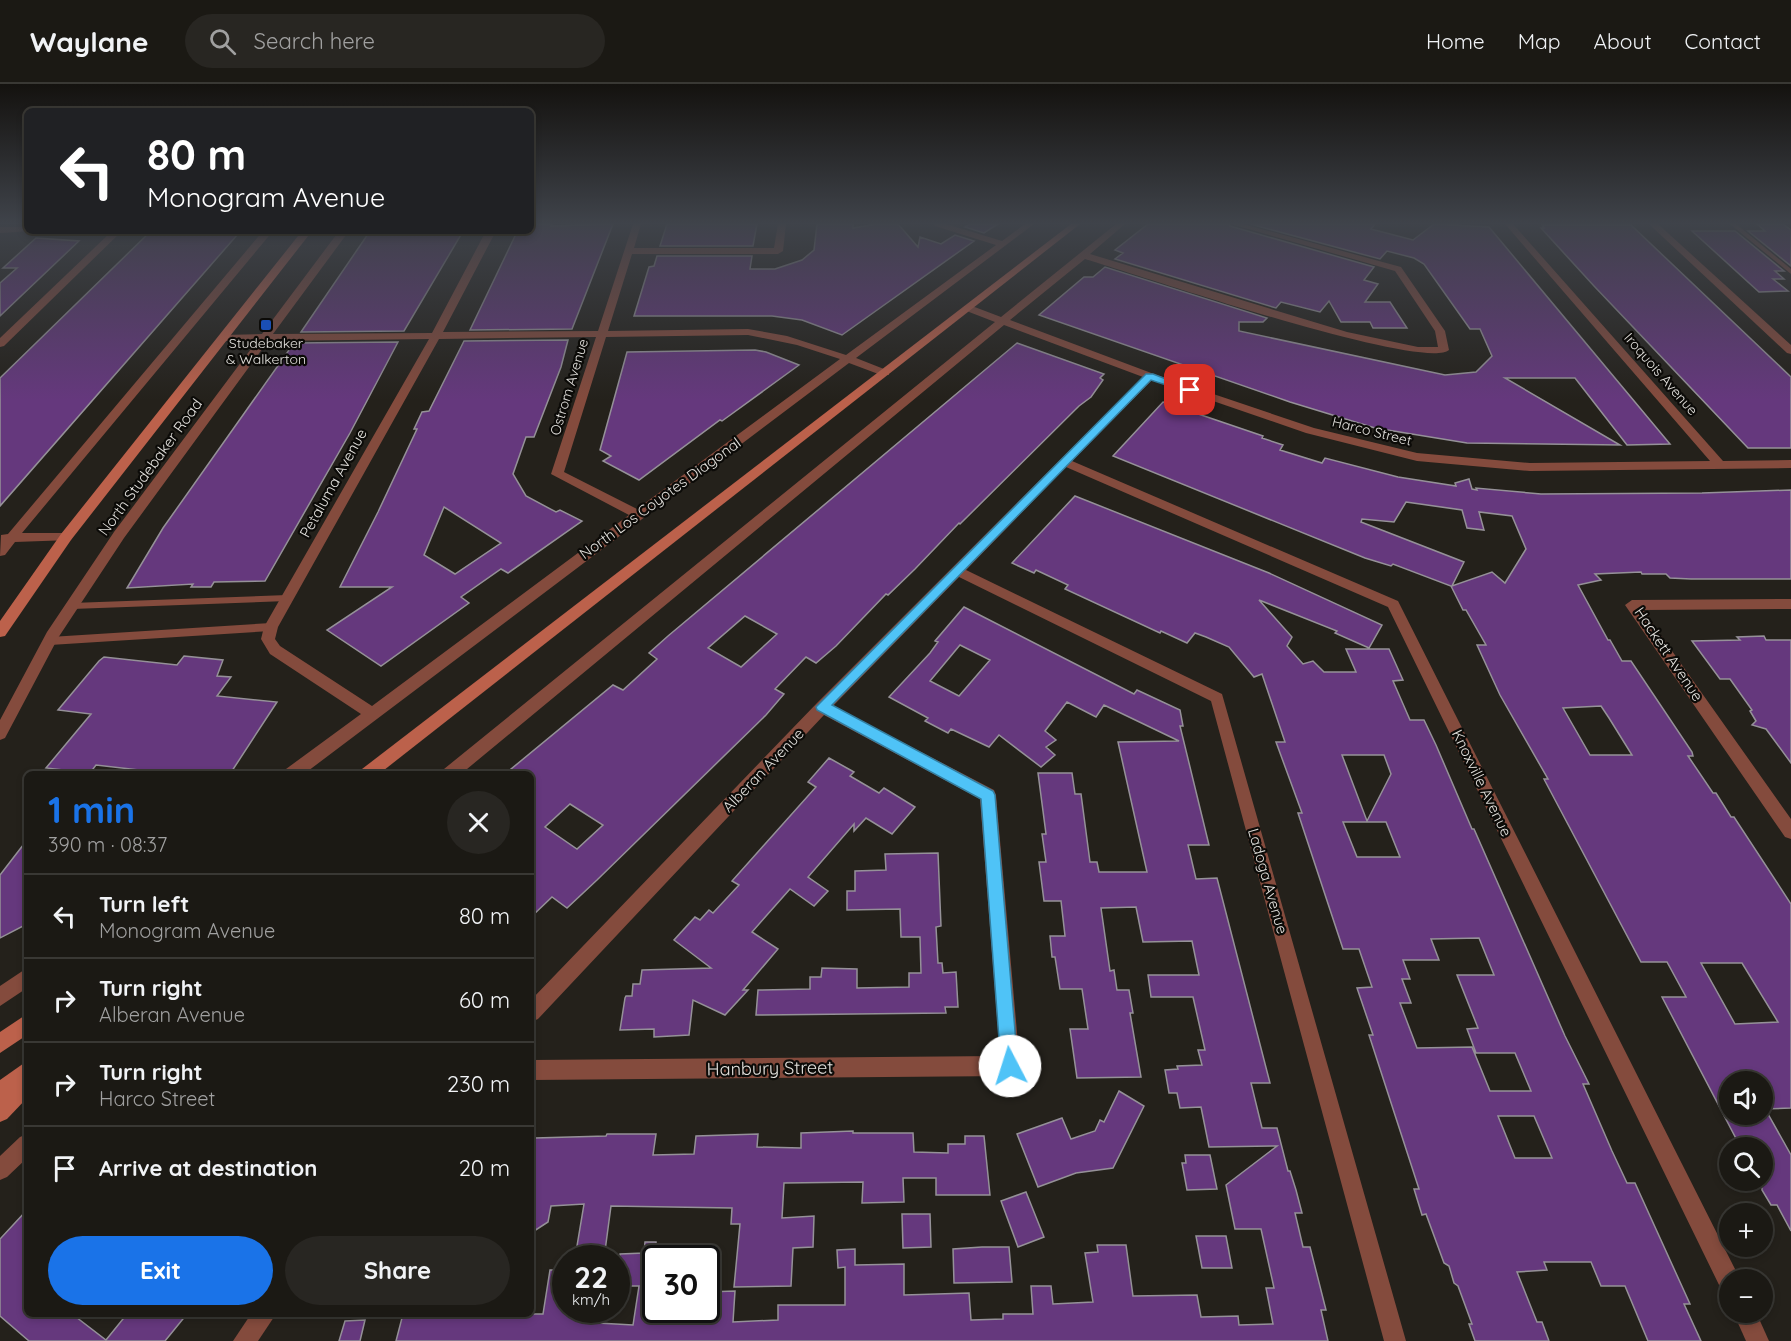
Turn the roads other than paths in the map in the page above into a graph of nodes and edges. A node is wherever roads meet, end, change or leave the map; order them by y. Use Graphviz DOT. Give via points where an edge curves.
graph roads {
  1 [pos="64,283"];
  2 [pos="224,283"];
  3 [pos="266,283"];
  4 [pos="306,283"];
  5 [pos="464,283"];
  6 [pos="618,283"];
  7 [pos="950,283"];
  8 [pos="1001,283"];
  9 [pos="1050,283"];
  10 [pos="1174,283"];
  11 [pos="1407,283"];
  12 [pos="1560,283"];
  13 [pos="1717,283"];
  14 [pos="968,308"];
  15 [pos="1004,321"];
  16 [pos="601,333"];
  17 [pos="436,335"];
  18 [pos="267,337"];
  19 [pos="223,338"];
  20 [pos="0,344"];
  21 [pos="1791,351"];
  22 [pos="848,359"];
  23 [pos="885,374"];
  24 [pos="1150,376"];
  25 [pos="1064,462"];
  26 [pos="1719,464"];
  27 [pos="1791,464"];
  28 [pos="638,514"];
  29 [pos="66,537"];
  30 [pos="6,538"];
  31 [pos="0,552"];
  32 [pos="958,570"];
  33 [pos="288,598"];
  34 [pos="1791,604"];
  35 [pos="72,606"];
  36 [pos="271,627"];
  37 [pos="0,632"];
  38 [pos="50,641"];
  39 [pos="822,707"];
  40 [pos="371,713"];
  41 [pos="0,734"];
  42 [pos="296,771"];
  43 [pos="372,771"];
  44 [pos="454,771"];
  45 [pos="1791,832"];
  46 [pos="24,979"];
  47 [pos="0,997"];
  48 [pos="534,1010"];
  49 [pos="534,1070"];
  50 [pos="24,1073"];
  51 [pos="24,1087"];
  52 [pos="0,1093"];
  53 [pos="0,1112"];
  54 [pos="24,1147"];
  55 [pos="0,1170"];
  56 [pos="1723,1269"];
  57 [pos="263,1317"];
  58 [pos="1749,1323"];
  59 [pos="244,1341"];
  60 [pos="1395,1341"];
  61 [pos="1758,1341"];
  1 -- 20 [label="street"];
  2 -- 30 [label="street"];
  3 -- 19 [label="main road, North Studebaker Road"];
  4 -- 18 [label="street, North Studebaker Road"];
  5 -- 17 [label="street, Petaluma Avenue"];
  6 -- 16 [label="street, Ostrom Avenue"];
  7 -- 22 [label="street, North Los Coyotes Diagonal"];
  8 -- 14 [label="main road"];
  9 -- 15 [label="street"];
  10 -- 11 [label="street" via="1345,335 1418,350 1444,350 1440,331"];
  12 -- 26 [label="street, Iroquois Avenue"];
  13 -- 21 [label="street"];
  14 -- 15 [label="street, Harco Street"];
  14 -- 23 [label="main road"];
  15 -- 24 [label="street, Harco Street"];
  15 -- 44 [label="street"];
  16 -- 17 [label="street"];
  16 -- 22 [label="street" via="748,332 775,335"];
  16 -- 28 [label="street, Ostrom Avenue" via="557,474"];
  17 -- 18 [label="street"];
  17 -- 33 [label="street, Petaluma Avenue"];
  18 -- 19 [label="street"];
  18 -- 35 [label="street, North Studebaker Road" via="119,535"];
  19 -- 29 [label="main road, North Studebaker Road"];
  22 -- 23 [label="street"];
  22 -- 28 [label="street, North Los Coyotes Diagonal"];
  23 -- 43 [label="main road"];
  24 -- 25 [label="street, Alberan Avenue"];
  24 -- 26 [label="street, Harco Street" via="1310,431 1417,457 1530,467"];
  25 -- 32 [label="street, Alberan Avenue"];
  25 -- 56 [label="street, Knoxville Avenue" via="1393,604"];
  26 -- 27 [label="street, Harco Street"];
  28 -- 40 [label="street, North Los Coyotes Diagonal"];
  29 -- 30 [label="street"];
  29 -- 37 [label="main road, North Studebaker Road"];
  30 -- 31 [label="street"];
  32 -- 39 [label="street, Alberan Avenue"];
  32 -- 60 [label="street, Ladoga Avenue" via="1217,698"];
  33 -- 35 [label="lane"];
  33 -- 36 [label="street, Petaluma Avenue"];
  34 -- 45 [label="street, Hackett Avenue" via="1632,605"];
  35 -- 38 [label="street, North Studebaker Road"];
  36 -- 38 [label="lane"];
  36 -- 40 [label="street" via="268,639 275,650"];
  38 -- 41 [label="street, North Studebaker Road"];
  39 -- 48 [label="street, Alberan Avenue"];
  39 -- 49 [label="street, Hanbury Street" via="988,795 1010,1066"];
  40 -- 42 [label="street, North Los Coyotes Diagonal"];
  46 -- 47 [label="street"];
  50 -- 52 [label="main road"];
  51 -- 53 [label="main road"];
  54 -- 55 [label="street"];
  57 -- 59 [label="street"];
  58 -- 61 [label="street"];
}
